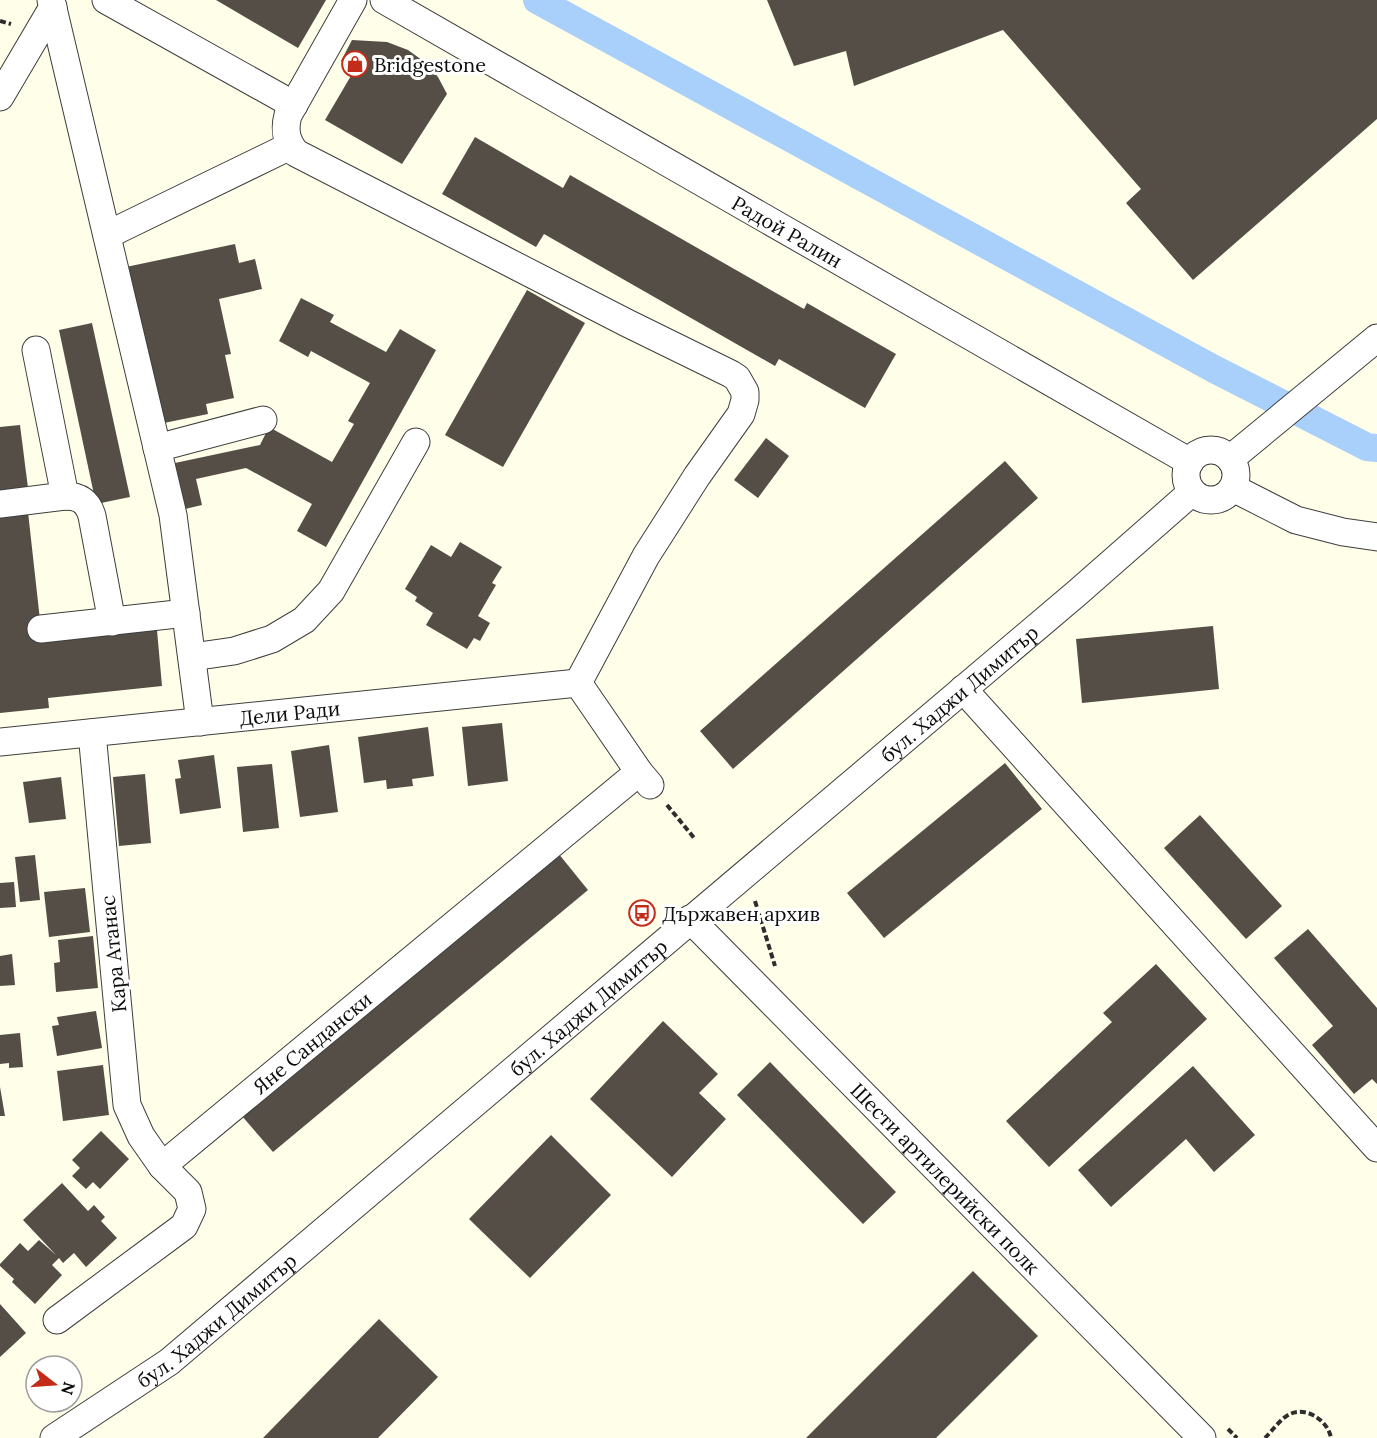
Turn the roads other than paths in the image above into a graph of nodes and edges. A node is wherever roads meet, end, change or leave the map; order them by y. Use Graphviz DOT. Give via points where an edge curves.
graph roads {
  1 [pos="106,0"];
  2 [pos="353,0"];
  3 [pos="384,0"];
  4 [pos="52,3"];
  5 [pos="0,97"];
  6 [pos="294,105"];
  7 [pos="290,146"];
  8 [pos="107,235"];
  9 [pos="1377,338"];
  10 [pos="36,350"];
  11 [pos="263,420"];
  12 [pos="416,442"];
  13 [pos="157,448"];
  14 [pos="1230,459"];
  15 [pos="1190,462"];
  16 [pos="1233,488"];
  17 [pos="1192,492"];
  18 [pos="65,496"];
  19 [pos="0,504"];
  20 [pos="1377,537"];
  21 [pos="186,613"];
  22 [pos="111,621"];
  23 [pos="41,629"];
  24 [pos="192,657"];
  25 [pos="578,683"];
  26 [pos="963,689"];
  27 [pos="200,722"];
  28 [pos="92,733"];
  29 [pos="0,742"];
  30 [pos="690,919"];
  31 [pos="1377,1148"];
  32 [pos="162,1166"];
  33 [pos="57,1320"];
  34 [pos="54,1438"];
  35 [pos="1202,1438"];
  1 -- 6 [label="street"];
  2 -- 6 [label="street"];
  3 -- 15 [label="street, Радой Ралин"];
  4 -- 5 [label="street"];
  4 -- 8 [label="street"];
  6 -- 7 [label="street" via="285,126"];
  7 -- 8 [label="street"];
  7 -- 25 [label="street" via="314,164 731,374 742,385 745,400 741,414 646,556"];
  8 -- 13 [label="street"];
  9 -- 14 [label="street"];
  10 -- 18 [label="street"];
  11 -- 13 [label="street"];
  12 -- 24 [label="street" via="331,591 304,620 272,639 234,651"];
  13 -- 21 [label="street" via="173,515"];
  14 -- 15 [label="street" via="1219,451 1206,450"];
  14 -- 16 [label="street" via="1237,477"];
  15 -- 17 [label="street" via="1186,478"];
  16 -- 17 [label="street" via="1217,500 1203,499"];
  16 -- 20 [label="street" via="1296,520"];
  17 -- 26 [label="street, бул. Хаджи Димитър"];
  18 -- 19 [label="street"];
  18 -- 22 [label="street" via="80,499 90,509"];
  21 -- 22 [label="street"];
  21 -- 24 [label="street"];
  22 -- 23 [label="street"];
  24 -- 27 [label="street"];
  25 -- 27 [label="street, Дели Ради"];
  25 -- 32 [label="street, Яне Сандански" via="645,779"];
  26 -- 30 [label="street, бул. Хаджи Димитър"];
  26 -- 31 [label="street"];
  27 -- 28 [label="street, Дели Ради"];
  28 -- 29 [label="street, Дели Ради"];
  28 -- 32 [label="street, Кара Атанас" via="128,1105 141,1136"];
  30 -- 34 [label="street, бул. Хаджи Димитър" via="169,1362"];
  30 -- 35 [label="street, Шести артилерийски полк"];
  32 -- 33 [label="street" via="188,1192 192,1209 184,1226"];
}
